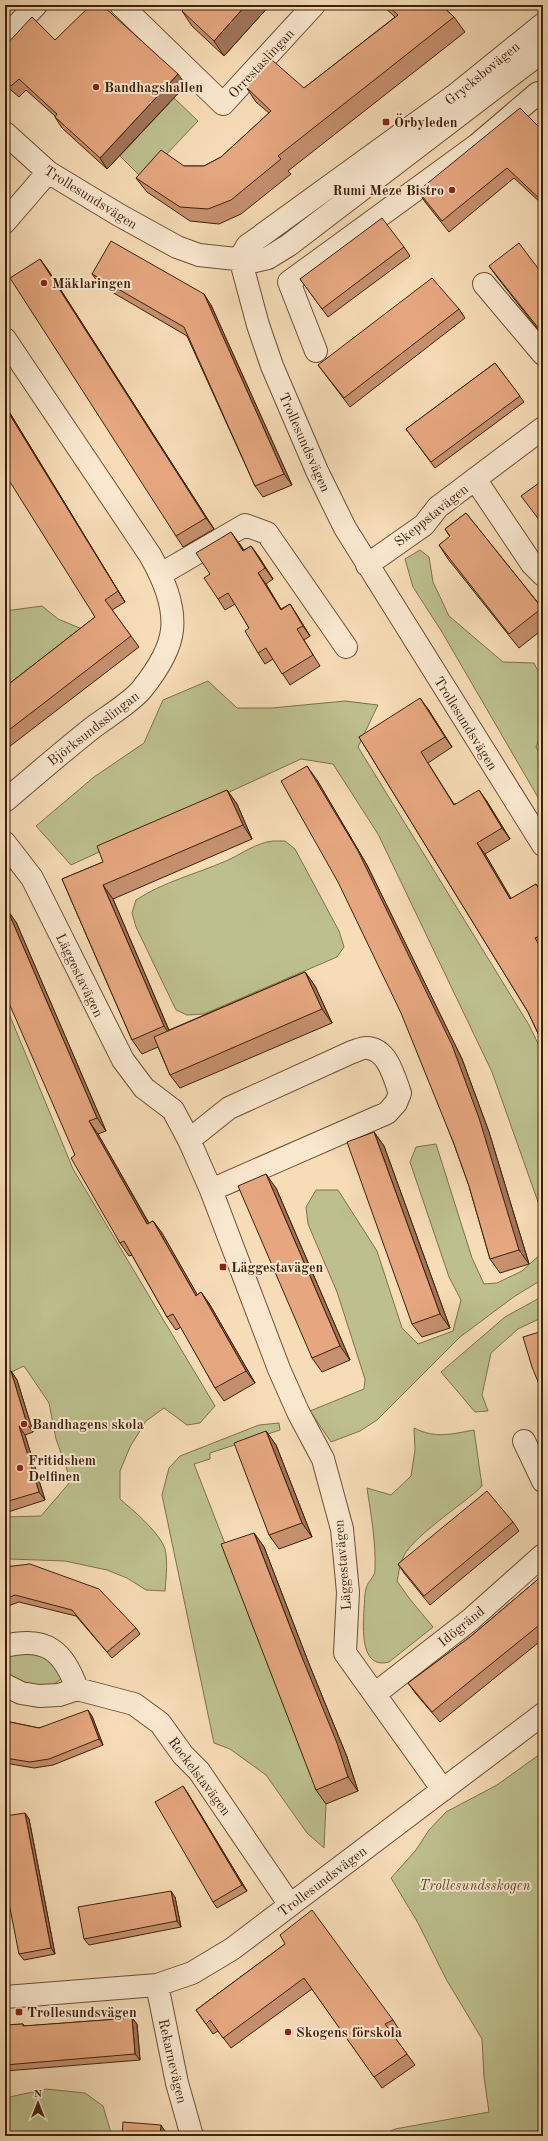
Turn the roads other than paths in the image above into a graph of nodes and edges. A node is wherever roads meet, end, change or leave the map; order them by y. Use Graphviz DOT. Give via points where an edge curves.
graph roads {
  1 [pos="36,5"];
  2 [pos="121,5"];
  3 [pos="314,5"];
  4 [pos="543,24"];
  5 [pos="5,38"];
  6 [pos="543,51"];
  7 [pos="543,99"];
  8 [pos="5,133"];
  9 [pos="48,172"];
  10 [pos="5,222"];
  11 [pos="240,258"];
  12 [pos="484,284"];
  13 [pos="5,339"];
  14 [pos="316,351"];
  15 [pos="543,354"];
  16 [pos="543,428"];
  17 [pos="475,479"];
  18 [pos="367,565"];
  19 [pos="161,574"];
  20 [pos="543,575"];
  21 [pos="346,647"];
  22 [pos="5,801"];
  23 [pos="5,843"];
  24 [pos="543,844"];
  25 [pos="189,1140"];
  26 [pos="211,1190"];
  27 [pos="524,1441"];
  28 [pos="543,1481"];
  29 [pos="543,1554"];
  30 [pos="5,1646"];
  31 [pos="5,1685"];
  32 [pos="77,1689"];
  33 [pos="376,1693"];
  34 [pos="543,1714"];
  35 [pos="442,1790"];
  36 [pos="290,1905"];
  37 [pos="157,1985"];
  38 [pos="5,1998"];
  39 [pos="192,2136"];
  1 -- 5 [label="street"];
  2 -- 3 [label="street, Orrestaslingan" via="223,104"];
  4 -- 11 [label="street, Grycksbovägen" via="454,96 247,246"];
  6 -- 11 [label="street, Grycksbovägen" via="290,245 268,258 255,261"];
  7 -- 14 [label="street" via="538,93 477,145 289,282"];
  8 -- 9 [label="street, Trollesundsvägen"];
  9 -- 10 [label="street"];
  9 -- 11 [label="street, Trollesundsvägen" via="177,247 199,255"];
  11 -- 18 [label="street, Trollesundsvägen" via="258,325 297,428 345,528"];
  12 -- 15 [label="street"];
  13 -- 19 [label="street, Björksundsslingan"];
  16 -- 17 [label="street, Skeppstavägen"];
  17 -- 18 [label="street, Skeppstavägen" via="438,507 424,525"];
  17 -- 20 [label="street, Skeppstavägen" via="532,564"];
  18 -- 24 [label="street, Trollesundsvägen"];
  19 -- 21 [label="street" via="245,525 267,533"];
  19 -- 22 [label="street, Björksundsslingan" via="168,595 172,628 170,640 141,690 43,767"];
  23 -- 25 [label="street, Läggestavägen" via="32,878 123,1060 144,1088 173,1110"];
  25 -- 26 [label="street, Läggestavägen"];
  25 -- 26 [label="street" via="229,1108 352,1052 367,1047 378,1052 388,1062 400,1093 396,1103 387,1113"];
  26 -- 33 [label="street, Läggestavägen" via="279,1369 298,1412 324,1459 342,1529 348,1592 345,1653"];
  27 -- 28 [label="street"];
  29 -- 33 [label="street, Idögränd" via="470,1620"];
  30 -- 32 [label="street" via="32,1643 46,1646 59,1653 71,1670"];
  31 -- 32 [label="street" via="21,1693 39,1696 59,1695"];
  32 -- 36 [label="street, Rockelstavägen" via="134,1704 160,1723 183,1755 199,1771"];
  33 -- 35 [label="street, Läggestavägen"];
  34 -- 35 [label="street, Trollesundsvägen"];
  35 -- 36 [label="street, Trollesundsvägen"];
  36 -- 37 [label="street, Trollesundsvägen" via="232,1949 199,1969"];
  37 -- 38 [label="street, Trollesundsvägen"];
  37 -- 39 [label="street, Rekarnevägen" via="177,2083"];
}
